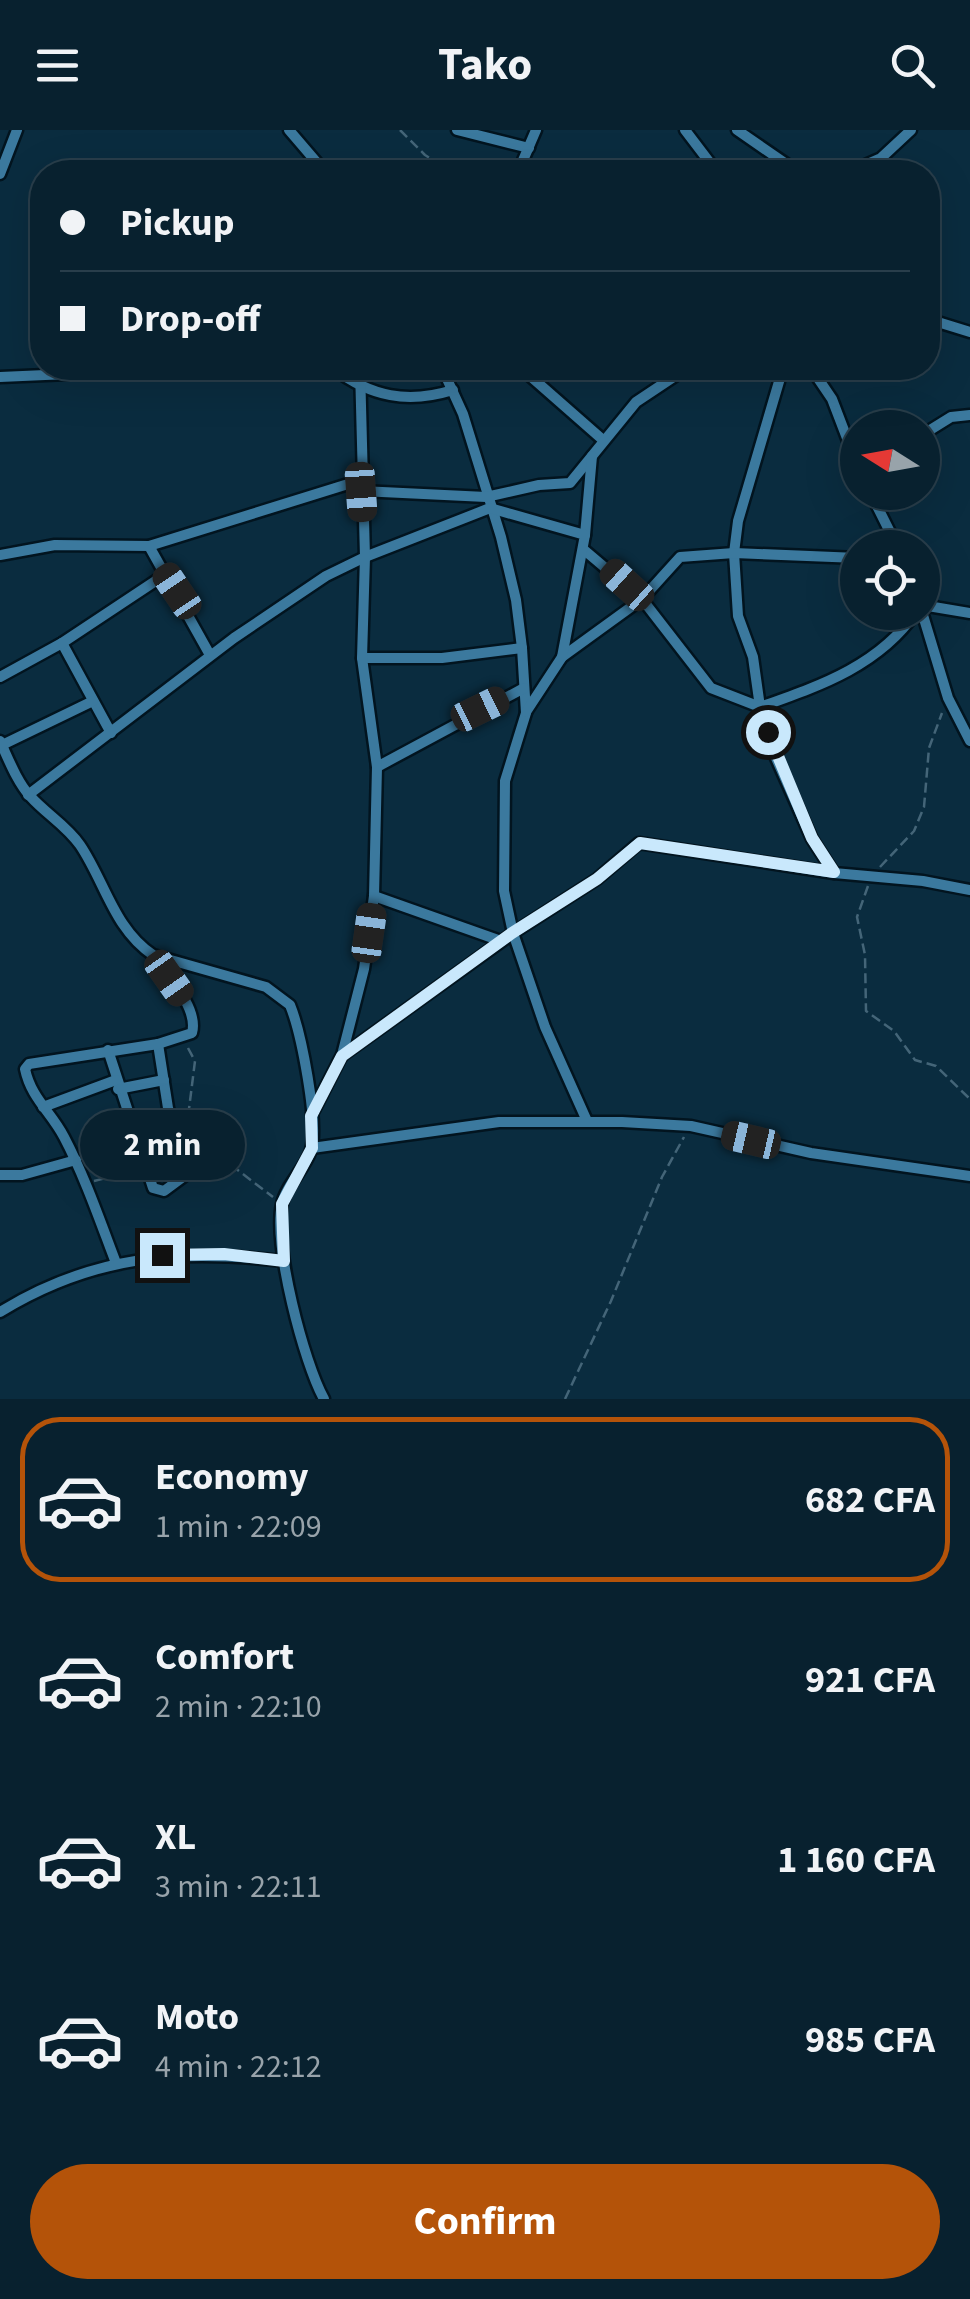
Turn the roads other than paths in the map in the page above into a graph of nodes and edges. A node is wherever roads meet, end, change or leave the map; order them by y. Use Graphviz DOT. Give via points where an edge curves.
graph roads {
  1 [pos="18,130"];
  2 [pos="289,130"];
  3 [pos="457,130"];
  4 [pos="536,130"];
  5 [pos="685,130"];
  6 [pos="737,130"];
  7 [pos="912,130"];
  8 [pos="530,148"];
  9 [pos="881,158"];
  10 [pos="315,160"];
  11 [pos="524,160"];
  12 [pos="708,160"];
  13 [pos="781,160"];
  14 [pos="876,160"];
  15 [pos="0,174"];
  16 [pos="940,323"];
  17 [pos="970,332"];
  18 [pos="30,375"];
  19 [pos="0,377"];
  20 [pos="353,380"];
  21 [pos="363,380"];
  22 [pos="448,380"];
  23 [pos="453,380"];
  24 [pos="535,380"];
  25 [pos="669,380"];
  26 [pos="780,380"];
  27 [pos="819,380"];
  28 [pos="451,386"];
  29 [pos="364,387"];
  30 [pos="970,415"];
  31 [pos="840,418"];
  32 [pos="940,424"];
  33 [pos="603,440"];
  34 [pos="592,456"];
  35 [pos="361,486"];
  36 [pos="488,503"];
  37 [pos="585,534"];
  38 [pos="149,546"];
  39 [pos="584,549"];
  40 [pos="734,554"];
  41 [pos="0,556"];
  42 [pos="365,557"];
  43 [pos="840,557"];
  44 [pos="166,574"];
  45 [pos="642,598"];
  46 [pos="940,611"];
  47 [pos="970,613"];
  48 [pos="904,630"];
  49 [pos="926,630"];
  50 [pos="62,643"];
  51 [pos="522,648"];
  52 [pos="210,655"];
  53 [pos="562,656"];
  54 [pos="362,658"];
  55 [pos="0,677"];
  56 [pos="524,688"];
  57 [pos="94,702"];
  58 [pos="760,707"];
  59 [pos="526,713"];
  60 [pos="112,733"];
  61 [pos="970,741"];
  62 [pos="1,743"];
  63 [pos="377,767"];
  64 [pos="28,795"];
  65 [pos="834,872"];
  66 [pos="970,890"];
  67 [pos="374,896"];
  68 [pos="512,933"];
  69 [pos="501,941"];
  70 [pos="153,955"];
  71 [pos="158,1044"];
  72 [pos="108,1050"];
  73 [pos="342,1056"];
  74 [pos="164,1080"];
  75 [pos="117,1084"];
  76 [pos="43,1107"];
  77 [pos="311,1116"];
  78 [pos="587,1121"];
  79 [pos="312,1148"];
  80 [pos="225,1159"];
  81 [pos="76,1160"];
  82 [pos="187,1174"];
  83 [pos="0,1175"];
  84 [pos="970,1176"];
  85 [pos="284,1261"];
  86 [pos="116,1263"];
  87 [pos="0,1312"];
  88 [pos="324,1399"];
  1 -- 15 [label="street"];
  2 -- 10 [label="street"];
  3 -- 8 [label="street"];
  4 -- 8 [label="street"];
  5 -- 12 [label="street"];
  6 -- 13 [label="street"];
  7 -- 9 [label="street"];
  8 -- 11 [label="street"];
  9 -- 14 [label="street"];
  16 -- 17 [label="street"];
  18 -- 19 [label="street"];
  20 -- 29 [label="street"];
  21 -- 29 [label="street"];
  22 -- 28 [label="street"];
  23 -- 28 [label="street"];
  24 -- 33 [label="street"];
  25 -- 33 [label="street" via="636,402"];
  26 -- 40 [label="street" via="741,507"];
  27 -- 31 [label="street"];
  28 -- 29 [label="street" via="412,400"];
  28 -- 36 [label="street"];
  29 -- 35 [label="street"];
  30 -- 32 [label="street"];
  33 -- 34 [label="street"];
  34 -- 36 [label="street" via="570,483 539,485"];
  34 -- 37 [label="street"];
  35 -- 36 [label="street"];
  35 -- 38 [label="street"];
  35 -- 42 [label="street"];
  36 -- 37 [label="street"];
  36 -- 42 [label="street"];
  36 -- 51 [label="street" via="510,572"];
  37 -- 39 [label="street"];
  38 -- 41 [label="street" via="55,546"];
  38 -- 44 [label="street"];
  39 -- 45 [label="street"];
  39 -- 53 [label="street"];
  40 -- 43 [label="street"];
  40 -- 45 [label="street" via="680,556"];
  40 -- 58 [label="street" via="738,616"];
  42 -- 52 [label="street"];
  42 -- 54 [label="street"];
  44 -- 50 [label="street"];
  44 -- 52 [label="street"];
  45 -- 53 [label="street"];
  45 -- 58 [label="street" via="712,688"];
  46 -- 47 [label="street"];
  48 -- 58 [label="street" via="863,663"];
  49 -- 61 [label="street"];
  50 -- 55 [label="street"];
  50 -- 57 [label="street"];
  51 -- 54 [label="street"];
  51 -- 56 [label="street"];
  52 -- 60 [label="street"];
  53 -- 59 [label="street"];
  54 -- 63 [label="street"];
  56 -- 59 [label="street"];
  56 -- 63 [label="street"];
  57 -- 60 [label="street"];
  57 -- 62 [label="street"];
  58 -- 65 [label="street" via="776,758"];
  59 -- 68 [label="street" via="503,810"];
  60 -- 64 [label="street"];
  62 -- 64 [label="street"];
  63 -- 67 [label="street"];
  64 -- 70 [label="street" via="80,846 121,923"];
  65 -- 66 [label="street"];
  65 -- 68 [label="street" via="644,841"];
  67 -- 69 [label="street"];
  67 -- 73 [label="street"];
  68 -- 69 [label="street"];
  68 -- 78 [label="street"];
  69 -- 73 [label="street"];
  70 -- 71 [label="street" via="194,1022 192,1033"];
  70 -- 77 [label="street" via="266,987 290,1005"];
  71 -- 72 [label="street"];
  71 -- 74 [label="street"];
  72 -- 75 [label="street"];
  72 -- 76 [label="street" via="26,1066"];
  73 -- 77 [label="street"];
  74 -- 75 [label="street"];
  74 -- 82 [label="street"];
  75 -- 76 [label="street"];
  75 -- 82 [label="street" via="157,1191"];
  76 -- 81 [label="street"];
  77 -- 79 [label="street"];
  78 -- 79 [label="street" via="499,1122"];
  78 -- 84 [label="street" via="690,1126 811,1153"];
  79 -- 85 [label="street" via="282,1204"];
  80 -- 82 [label="street"];
  81 -- 83 [label="street"];
  81 -- 86 [label="street"];
  85 -- 86 [label="street" via="224,1254"];
  85 -- 88 [label="street" via="313,1380"];
  86 -- 87 [label="street"];
}
